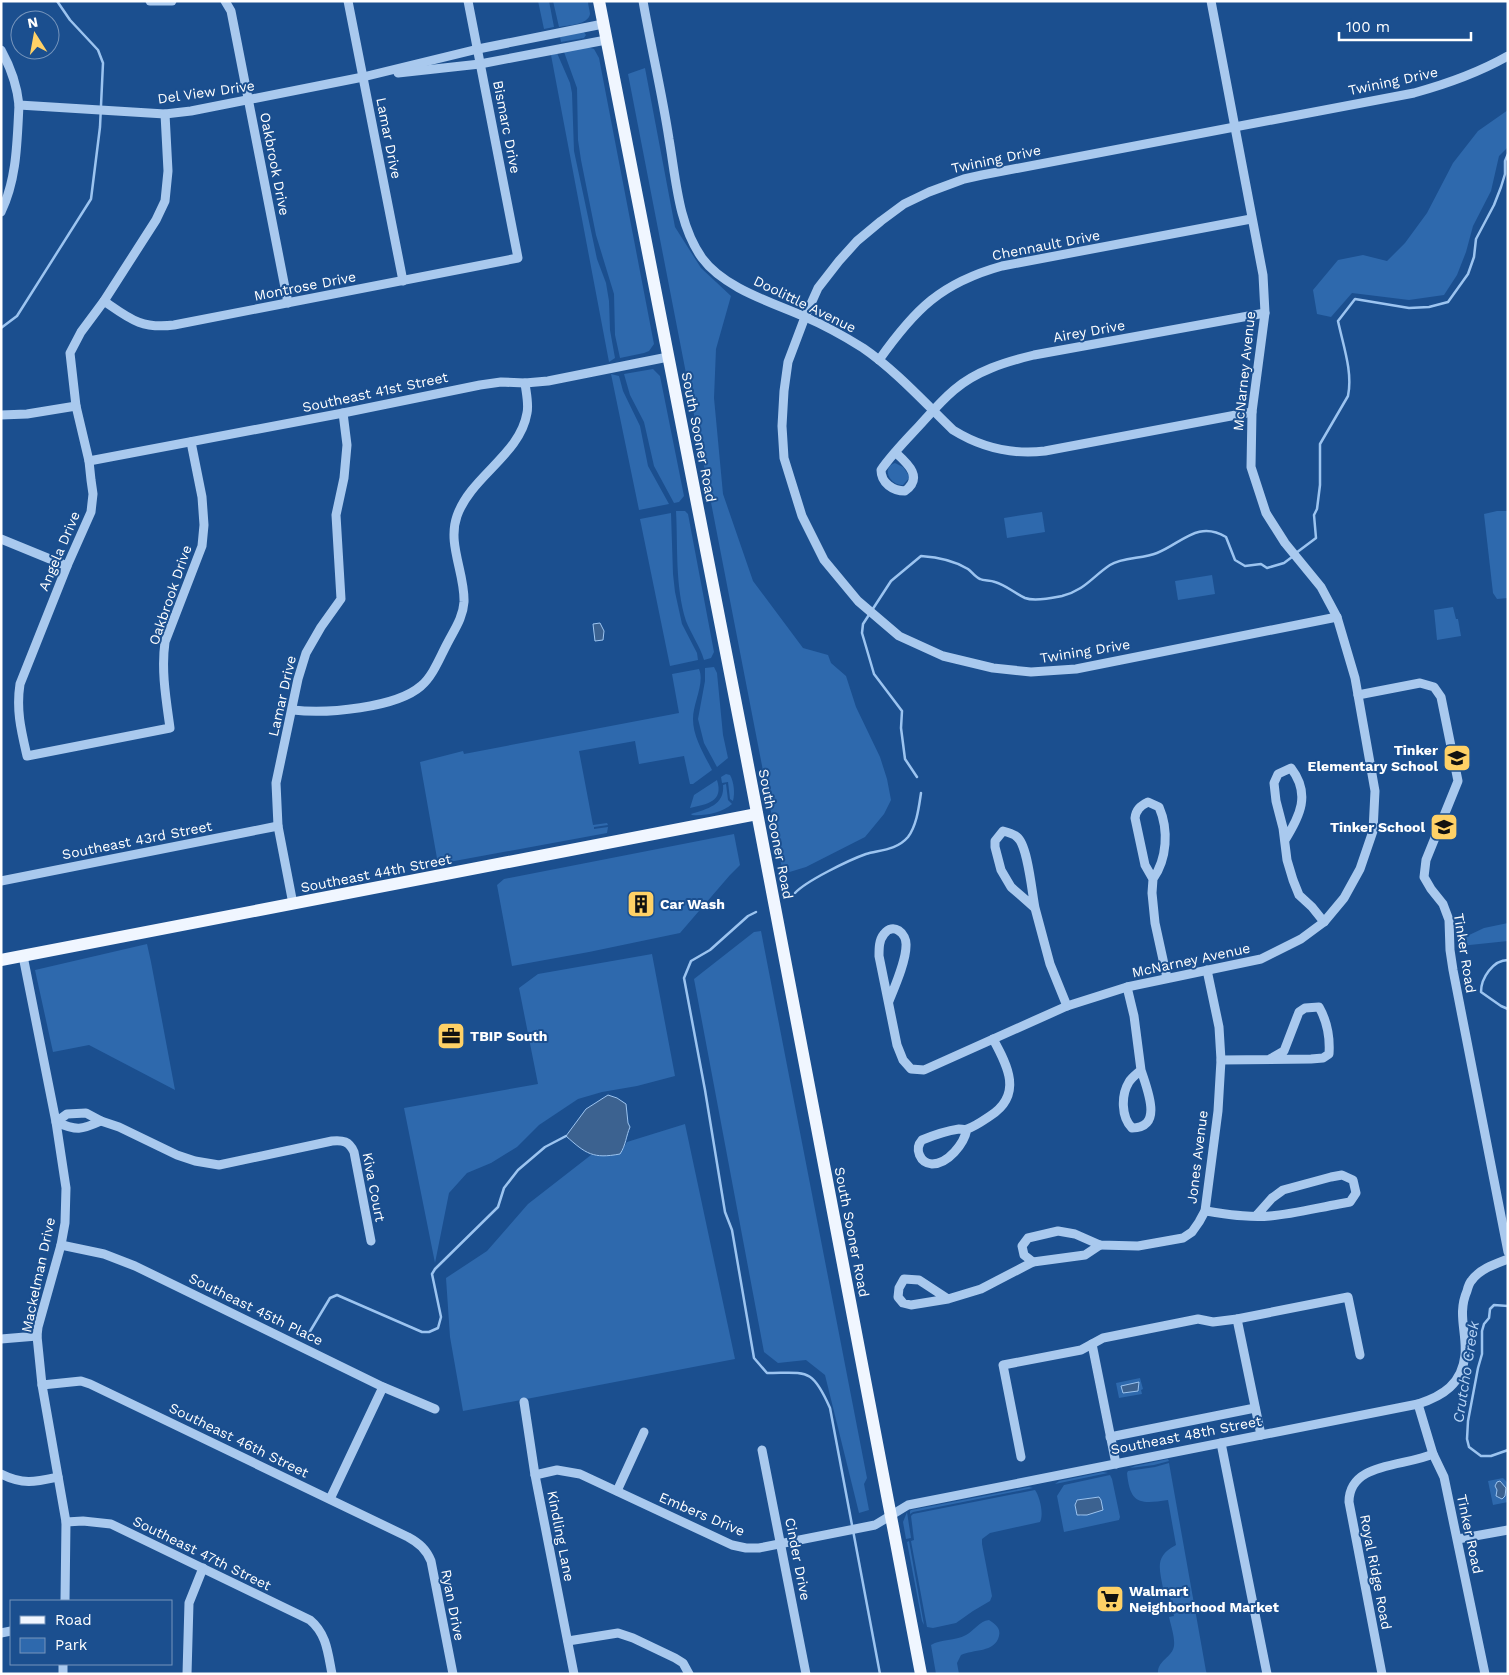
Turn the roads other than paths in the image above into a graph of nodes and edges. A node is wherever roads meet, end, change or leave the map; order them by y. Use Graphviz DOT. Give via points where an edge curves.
graph roads {
  1 [pos="150,1"];
  2 [pos="172,1"];
  3 [pos="226,1"];
  4 [pos="348,1"];
  5 [pos="468,1"];
  6 [pos="599,1"];
  7 [pos="643,1"];
  8 [pos="1211,1"];
  9 [pos="603,24"];
  10 [pos="606,40"];
  11 [pos="478,48"];
  12 [pos="1,50"];
  13 [pos="1508,56"];
  14 [pos="480,64"];
  15 [pos="363,77"];
  16 [pos="248,100"];
  17 [pos="19,105"];
  18 [pos="165,114"];
  19 [pos="1234,127"];
  20 [pos="1,212"];
  21 [pos="1251,219"];
  22 [pos="518,258"];
  23 [pos="403,281"];
  24 [pos="104,301"];
  25 [pos="288,303"];
  26 [pos="1265,313"];
  27 [pos="805,317"];
  28 [pos="668,357"];
  29 [pos="879,360"];
  30 [pos="525,383"];
  31 [pos="76,406"];
  32 [pos="934,411"];
  33 [pos="1252,412"];
  34 [pos="343,413"];
  35 [pos="1,415"];
  36 [pos="191,442"];
  37 [pos="895,452"];
  38 [pos="89,461"];
  39 [pos="1,539"];
  40 [pos="67,566"];
  41 [pos="1337,617"];
  42 [pos="1358,694"];
  43 [pos="293,710"];
  44 [pos="170,728"];
  45 [pos="757,814"];
  46 [pos="278,826"];
  47 [pos="1285,840"];
  48 [pos="1153,879"];
  49 [pos="1,881"];
  50 [pos="293,904"];
  51 [pos="1035,908"];
  52 [pos="1324,922"];
  53 [pos="23,956"];
  54 [pos="1,960"];
  55 [pos="1207,970"];
  56 [pos="1167,978"];
  57 [pos="1127,987"];
  58 [pos="889,1001"];
  59 [pos="1067,1006"];
  60 [pos="993,1039"];
  61 [pos="1270,1059"];
  62 [pos="1221,1060"];
  63 [pos="1141,1070"];
  64 [pos="78,1114"];
  65 [pos="101,1121"];
  66 [pos="56,1122"];
  67 [pos="81,1128"];
  68 [pos="967,1129"];
  69 [pos="1205,1211"];
  70 [pos="1256,1216"];
  71 [pos="371,1241"];
  72 [pos="61,1245"];
  73 [pos="1100,1245"];
  74 [pos="1508,1252"];
  75 [pos="1508,1259"];
  76 [pos="1033,1262"];
  77 [pos="948,1299"];
  78 [pos="1237,1319"];
  79 [pos="37,1336"];
  80 [pos="1,1339"];
  81 [pos="1092,1344"];
  82 [pos="1360,1355"];
  83 [pos="42,1385"];
  84 [pos="384,1386"];
  85 [pos="524,1402"];
  86 [pos="1418,1404"];
  87 [pos="1255,1408"];
  88 [pos="435,1409"];
  89 [pos="644,1432"];
  90 [pos="1261,1435"];
  91 [pos="1110,1437"];
  92 [pos="1221,1443"];
  93 [pos="762,1450"];
  94 [pos="1433,1454"];
  95 [pos="1021,1457"];
  96 [pos="1116,1464"];
  97 [pos="1,1474"];
  98 [pos="535,1474"];
  99 [pos="58,1477"];
  100 [pos="617,1491"];
  101 [pos="330,1499"];
  102 [pos="891,1515"];
  103 [pos="66,1522"];
  104 [pos="1508,1530"];
  105 [pos="1458,1539"];
  106 [pos="419,1544"];
  107 [pos="781,1544"];
  108 [pos="203,1568"];
  109 [pos="64,1600"];
  110 [pos="568,1640"];
  111 [pos="187,1674"];
  112 [pos="332,1674"];
  113 [pos="453,1674"];
  114 [pos="574,1674"];
  115 [pos="689,1674"];
  116 [pos="806,1674"];
  117 [pos="921,1674"];
  118 [pos="1267,1674"];
  119 [pos="1382,1674"];
  120 [pos="1485,1674"];
  1 -- 2 [label="street"];
  3 -- 16 [label="street, Oakbrook Drive" via="231,11"];
  4 -- 15 [label="street, Lamar Drive"];
  5 -- 11 [label="street, Bismarc Drive"];
  6 -- 9 [label="main road, South Sooner Road"];
  7 -- 27 [label="street, Doolittle Avenue" via="677,190 692,242 703,260 722,277"];
  8 -- 19 [label="street, McNarney Avenue"];
  9 -- 10 [label="main road, South Sooner Road"];
  9 -- 11 [label="street, Del View Drive"];
  10 -- 14 [label="street, Del View Drive"];
  10 -- 28 [label="main road, South Sooner Road"];
  11 -- 14 [label="street, Bismarc Drive"];
  11 -- 15 [label="street, Del View Drive"];
  12 -- 17 [label="street" via="12,70"];
  13 -- 19 [label="street, Twining Drive" via="1454,82 1414,93"];
  14 -- 15 [label="street, Del View Drive"];
  14 -- 22 [label="street, Bismarc Drive"];
  15 -- 16 [label="street, Del View Drive"];
  15 -- 23 [label="street, Lamar Drive"];
  16 -- 18 [label="street, Del View Drive"];
  16 -- 25 [label="street, Oakbrook Drive"];
  17 -- 18 [label="street, Del View Drive"];
  17 -- 20 [label="street" via="12,186"];
  18 -- 24 [label="street, Angela Drive" via="168,171 165,201"];
  19 -- 21 [label="street, McNarney Avenue"];
  19 -- 27 [label="street, Twining Drive" via="982,175 936,188 904,204 858,241 818,288"];
  21 -- 26 [label="street, McNarney Avenue" via="1263,275"];
  21 -- 29 [label="street, Chennault Drive" via="1002,266 977,274 937,295 900,331"];
  22 -- 23 [label="street, Montrose Drive"];
  23 -- 25 [label="street, Montrose Drive"];
  24 -- 25 [label="street, Montrose Drive" via="140,323 160,327"];
  24 -- 31 [label="street, Angela Drive" via="70,353"];
  26 -- 32 [label="street, Airey Drive" via="1012,360 963,383"];
  26 -- 33 [label="street, McNarney Avenue"];
  27 -- 29 [label="street, Doolittle Avenue" via="838,333"];
  27 -- 41 [label="street, Twining Drive" via="788,362 782,426 784,458 802,516 824,560 867,610 900,636 943,656 993,668 1031,672 1076,669"];
  28 -- 30 [label="street, Southeast 41st Street"];
  28 -- 45 [label="main road, South Sooner Road"];
  29 -- 32 [label="street, Doolittle Avenue"];
  30 -- 34 [label="street, Southeast 41st Street" via="480,384"];
  30 -- 43 [label="street" via="527,411 523,428 468,495 457,516 454,532 464,603 460,619 423,685 408,695 381,703 335,710"];
  31 -- 35 [label="street"];
  31 -- 38 [label="street, Angela Drive"];
  32 -- 33 [label="street, Doolittle Avenue" via="966,438 990,448 1017,452 1045,451"];
  32 -- 37 [label="street, Airey Drive"];
  33 -- 41 [label="street, McNarney Avenue" via="1251,467 1266,513 1285,543 1321,587"];
  34 -- 36 [label="street, Southeast 41st Street"];
  34 -- 43 [label="street, Lamar Drive" via="347,445 336,515 341,599 306,653"];
  36 -- 38 [label="street, Southeast 41st Street"];
  36 -- 44 [label="street, Oakbrook Drive" via="204,525 202,546 165,642 165,696"];
  38 -- 40 [label="street, Angela Drive" via="93,494 91,512"];
  39 -- 40 [label="street"];
  40 -- 44 [label="street, Angela Drive" via="20,684 17,701 27,756"];
  41 -- 42 [label="street, McNarney Avenue"];
  42 -- 52 [label="street, McNarney Avenue" via="1375,791 1374,831 1360,869 1344,898"];
  42 -- 74 [label="street, Tinker Road" via="1420,684 1434,687 1441,697 1458,781 1426,860 1424,878 1443,904 1448,920 1453,970"];
  43 -- 46 [label="street, Lamar Drive" via="276,782"];
  45 -- 50 [label="main road, Southeast 44th Street"];
  45 -- 102 [label="main road, South Sooner Road"];
  46 -- 49 [label="street, Southeast 43rd Street"];
  46 -- 50 [label="street, Lamar Drive"];
  47 -- 47 [label="street" via="1274,783 1278,774 1291,768 1301,786 1302,796 1296,823"];
  47 -- 52 [label="street" via="1299,895"];
  48 -- 48 [label="street" via="1145,864 1135,818 1140,806 1148,802 1159,807 1163,814 1165,840 1163,858"];
  48 -- 56 [label="street" via="1155,923"];
  50 -- 53 [label="main road, Southeast 44th Street"];
  51 -- 51 [label="street" via="1011,887 1001,870 994,847 1003,831 1018,837 1022,843"];
  51 -- 59 [label="street" via="1050,964"];
  52 -- 55 [label="street, McNarney Avenue" via="1301,939 1261,959"];
  53 -- 54 [label="main road, Southeast 44th Street"];
  53 -- 66 [label="street, Mackelman Drive"];
  55 -- 56 [label="street, McNarney Avenue"];
  55 -- 62 [label="street, Jones Avenue" via="1219,1027"];
  56 -- 57 [label="street, McNarney Avenue"];
  57 -- 59 [label="street, McNarney Avenue"];
  57 -- 63 [label="street"];
  58 -- 58 [label="street" via="879,956 880,942 884,932 898,929 906,945"];
  58 -- 60 [label="street, McNarney Avenue" via="897,1045 903,1060 911,1068 924,1070"];
  59 -- 60 [label="street, McNarney Avenue"];
  60 -- 68 [label="street" via="1008,1068 1009,1094 1006,1103 996,1113"];
  61 -- 61 [label="street" via="1323,1058 1329,1054 1324,1016 1319,1007 1299,1012 1284,1051"];
  61 -- 62 [label="street"];
  62 -- 69 [label="street, Jones Avenue"];
  63 -- 63 [label="street" via="1125,1089 1124,1112 1126,1122 1132,1128 1142,1128 1152,1116"];
  64 -- 65 [label="street" via="86,1113"];
  64 -- 66 [label="street" via="68,1114"];
  64 -- 67 [label="street"];
  65 -- 67 [label="street"];
  65 -- 71 [label="street, Kiva Court" via="177,1155 219,1165 332,1141 346,1141 354,1152"];
  66 -- 67 [label="street" via="73,1129"];
  66 -- 72 [label="street, Mackelman Drive" via="66,1188"];
  68 -- 68 [label="street" via="922,1140 919,1154 930,1164 944,1159 963,1141"];
  69 -- 70 [label="street"];
  69 -- 73 [label="street, Jones Avenue" via="1192,1232 1183,1238 1138,1246"];
  70 -- 70 [label="street" via="1350,1202 1356,1193 1353,1180 1342,1175 1298,1184 1272,1198"];
  72 -- 79 [label="street, Mackelman Drive"];
  72 -- 84 [label="street, Southeast 45th Place" via="128,1263"];
  73 -- 76 [label="street" via="1084,1255"];
  73 -- 76 [label="street, Jones Avenue" via="1066,1232 1042,1234 1028,1238 1022,1246 1024,1255"];
  75 -- 86 [label="street, Southeast 48th Street" via="1471,1280 1462,1314 1465,1355 1460,1374 1448,1391"];
  76 -- 77 [label="street" via="981,1289"];
  77 -- 77 [label="street" via="918,1280 904,1279 899,1288 898,1297 903,1303 912,1305"];
  78 -- 81 [label="street" via="1213,1322 1198,1319 1103,1338"];
  78 -- 82 [label="street" via="1348,1298"];
  78 -- 87 [label="street"];
  79 -- 80 [label="street"];
  79 -- 83 [label="street, Mackelman Drive"];
  81 -- 91 [label="street"];
  81 -- 95 [label="street" via="1081,1350 1004,1365"];
  83 -- 99 [label="street, Mackelman Drive"];
  83 -- 101 [label="street, Southeast 46th Street" via="81,1381 90,1384"];
  84 -- 88 [label="street, Southeast 45th Place"];
  84 -- 101 [label="street"];
  85 -- 98 [label="street, Kindling Lane"];
  86 -- 90 [label="street, Southeast 48th Street"];
  86 -- 94 [label="street, Tinker Road"];
  87 -- 90 [label="street"];
  87 -- 91 [label="street"];
  89 -- 100 [label="street"];
  90 -- 92 [label="street, Southeast 48th Street"];
  91 -- 96 [label="street"];
  92 -- 96 [label="street, Southeast 48th Street"];
  92 -- 118 [label="street"];
  93 -- 107 [label="street, Cinder Drive"];
  94 -- 105 [label="street, Tinker Road" via="1444,1477"];
  94 -- 119 [label="street, Royal Ridge Road" via="1373,1470 1359,1477 1350,1490 1349,1502"];
  96 -- 102 [label="street, Southeast 48th Street" via="908,1505"];
  97 -- 99 [label="street" via="22,1482"];
  98 -- 100 [label="street, Embers Drive" via="569,1471"];
  98 -- 110 [label="street, Kindling Lane"];
  99 -- 103 [label="street, Mackelman Drive"];
  100 -- 107 [label="street, Embers Drive" via="732,1545 759,1548"];
  101 -- 106 [label="street, Southeast 46th Street"];
  102 -- 107 [label="street, Embers Drive" via="874,1525"];
  102 -- 117 [label="main road, South Sooner Road"];
  103 -- 108 [label="street, Southeast 47th Street" via="111,1524"];
  103 -- 109 [label="street, Mackelman Drive"];
  104 -- 105 [label="street"];
  105 -- 120 [label="street, Tinker Road"];
  106 -- 113 [label="street, Ryan Drive" via="431,1561"];
  107 -- 116 [label="street, Cinder Drive"];
  108 -- 111 [label="street" via="189,1603"];
  108 -- 112 [label="street, Southeast 47th Street" via="310,1620 325,1640"];
  110 -- 114 [label="street, Kindling Lane"];
  110 -- 115 [label="street" via="618,1633 675,1658 683,1663"];
}
